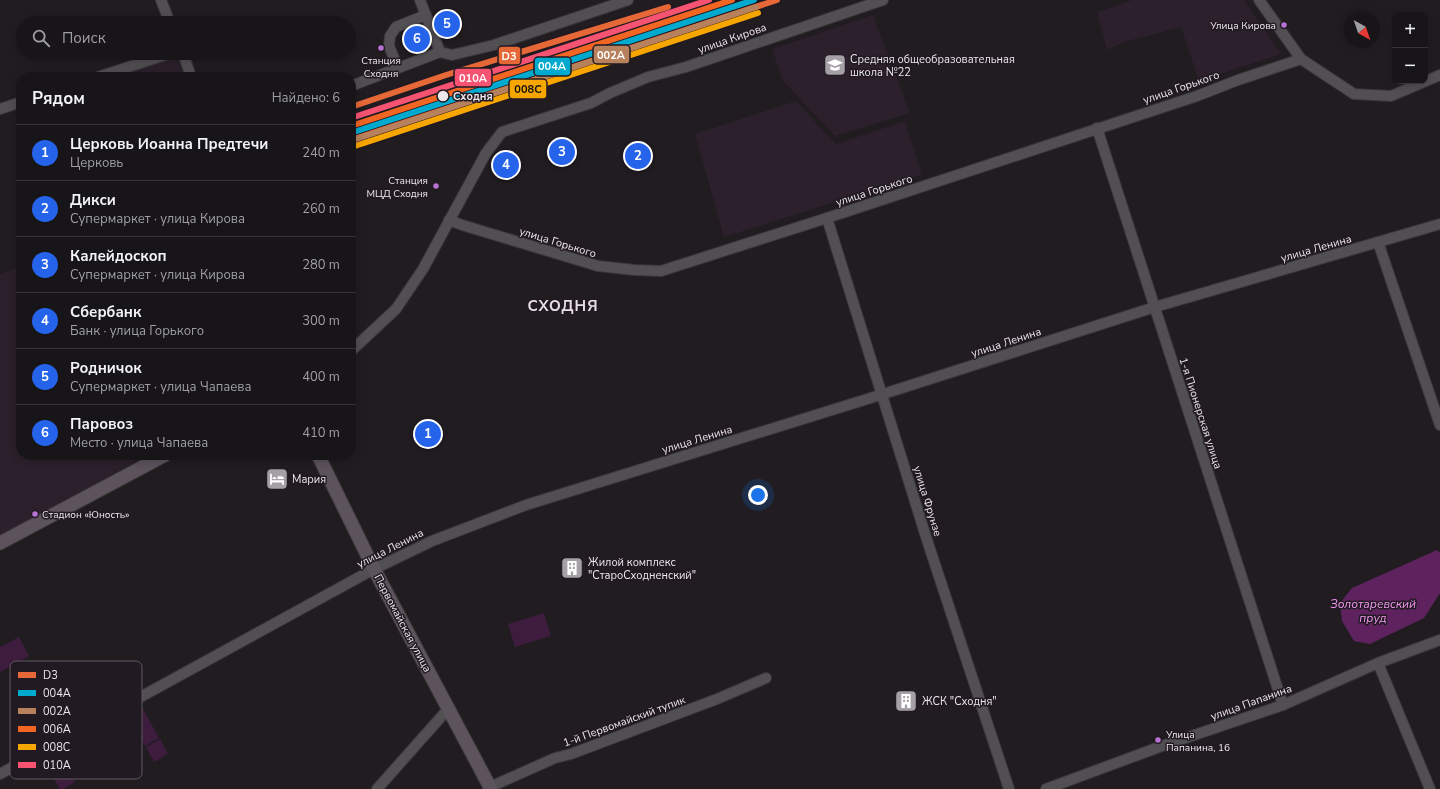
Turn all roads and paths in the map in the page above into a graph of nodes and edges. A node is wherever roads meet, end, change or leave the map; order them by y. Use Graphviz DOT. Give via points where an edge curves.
graph roads {
  1 [pos="161,0"];
  2 [pos="420,0"];
  3 [pos="628,0"];
  4 [pos="883,0"];
  5 [pos="1259,0"];
  6 [pos="426,15"];
  7 [pos="167,16"];
  8 [pos="440,52"];
  9 [pos="1301,59"];
  10 [pos="150,60"];
  11 [pos="185,60"];
  12 [pos="398,68"];
  13 [pos="113,72"];
  14 [pos="189,72"];
  15 [pos="1440,75"];
  16 [pos="356,84"];
  17 [pos="16,104"];
  18 [pos="0,109"];
  19 [pos="1097,128"];
  20 [pos="827,218"];
  21 [pos="449,220"];
  22 [pos="1440,224"];
  23 [pos="1378,242"];
  24 [pos="1155,307"];
  25 [pos="356,346"];
  26 [pos="882,394"];
  27 [pos="1440,425"];
  28 [pos="156,460"];
  29 [pos="320,460"];
  30 [pos="0,543"];
  31 [pos="374,569"];
  32 [pos="1440,640"];
  33 [pos="1378,663"];
  34 [pos="766,678"];
  35 [pos="142,696"];
  36 [pos="1283,705"];
  37 [pos="449,708"];
  38 [pos="10,769"];
  39 [pos="0,774"];
  40 [pos="491,788"];
  41 [pos="377,789"];
  42 [pos="1009,789"];
  43 [pos="1046,789"];
  44 [pos="1430,789"];
  1 -- 7 [label="street"];
  2 -- 6 [label="street"];
  3 -- 8 [label="street" via="494,45 452,55"];
  4 -- 21 [label="street, улица Кирова" via="686,67 648,77 591,103 502,132 486,153"];
  5 -- 9 [label="street"];
  6 -- 8 [label="street"];
  6 -- 12 [label="street" via="396,27 390,36 389,46"];
  8 -- 12 [label="street"];
  9 -- 15 [label="street" via="1354,94 1391,96"];
  9 -- 19 [label="street, улица Горького"];
  10 -- 13 [label="street"];
  11 -- 14 [label="street"];
  12 -- 16 [label="street"];
  17 -- 18 [label="street"];
  19 -- 20 [label="street, улица Горького"];
  19 -- 24 [label="street, 1-я Пионерская улица"];
  20 -- 21 [label="street, улица Горького" via="661,271 598,266"];
  20 -- 26 [label="street, улица Фрунзе"];
  21 -- 25 [label="street, улица Кирова" via="423,269 396,309"];
  22 -- 23 [label="street, улица Ленина"];
  23 -- 24 [label="street, улица Ленина"];
  23 -- 27 [label="street"];
  24 -- 26 [label="street, улица Ленина"];
  24 -- 36 [label="street, 1-я Пионерская улица"];
  26 -- 31 [label="street, улица Ленина" via="520,507 432,541"];
  26 -- 42 [label="street, улица Фрунзе" via="928,544"];
  28 -- 30 [label="main road"];
  29 -- 31 [label="main road, Первомайская улица"];
  31 -- 35 [label="street, улица Ленина"];
  31 -- 37 [label="main road, Первомайская улица"];
  32 -- 33 [label="street, улица Папанина"];
  33 -- 36 [label="street, улица Папанина"];
  33 -- 44 [label="street"];
  34 -- 40 [label="street, 1-й Первомайский тупик" via="678,714 555,758"];
  36 -- 43 [label="street, улица Папанина"];
  37 -- 40 [label="main road, Первомайская улица"];
  37 -- 41 [label="street"];
  38 -- 39 [label="street, улица Ленина"];
}
